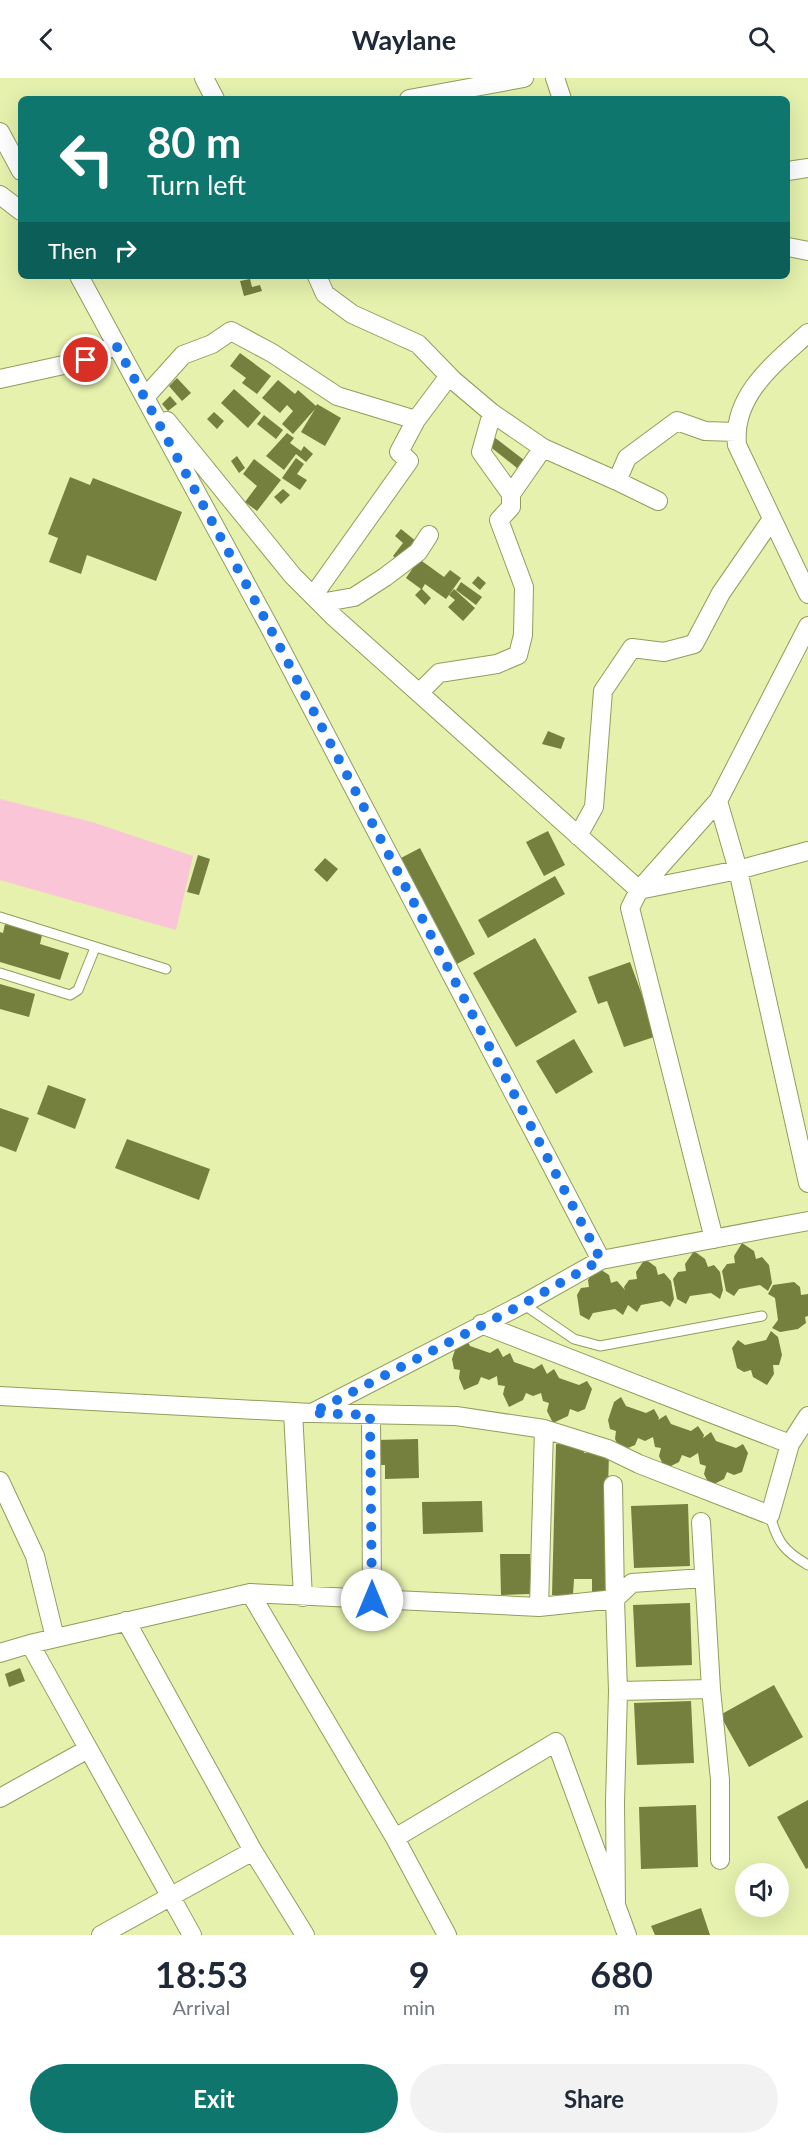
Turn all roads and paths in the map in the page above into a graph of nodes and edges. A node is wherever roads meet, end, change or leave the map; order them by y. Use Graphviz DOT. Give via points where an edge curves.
graph roads {
  1 [pos="204,78"];
  2 [pos="524,78"];
  3 [pos="555,78"];
  4 [pos="213,96"];
  5 [pos="425,96"];
  6 [pos="561,96"];
  7 [pos="0,132"];
  8 [pos="18,165"];
  9 [pos="808,168"];
  10 [pos="790,171"];
  11 [pos="790,247"];
  12 [pos="808,251"];
  13 [pos="81,279"];
  14 [pos="318,279"];
  15 [pos="808,333"];
  16 [pos="116,345"];
  17 [pos="449,376"];
  18 [pos="0,379"];
  19 [pos="141,388"];
  20 [pos="492,412"];
  21 [pos="416,420"];
  22 [pos="736,432"];
  23 [pos="543,448"];
  24 [pos="617,481"];
  25 [pos="511,494"];
  26 [pos="658,501"];
  27 [pos="772,519"];
  28 [pos="429,535"];
  29 [pos="808,594"];
  30 [pos="317,599"];
  31 [pos="808,626"];
  32 [pos="419,693"];
  33 [pos="718,801"];
  34 [pos="578,836"];
  35 [pos="808,851"];
  36 [pos="738,870"];
  37 [pos="639,890"];
  38 [pos="0,917"];
  39 [pos="95,948"];
  40 [pos="166,969"];
  41 [pos="0,973"];
  42 [pos="803,1144"];
  43 [pos="808,1184"];
  44 [pos="808,1221"];
  45 [pos="714,1239"];
  46 [pos="601,1260"];
  47 [pos="523,1304"];
  48 [pos="762,1316"];
  49 [pos="481,1324"];
  50 [pos="0,1396"];
  51 [pos="293,1412"];
  52 [pos="312,1413"];
  53 [pos="370,1415"];
  54 [pos="808,1416"];
  55 [pos="544,1429"];
  56 [pos="790,1444"];
  57 [pos="0,1481"];
  58 [pos="614,1485"];
  59 [pos="770,1515"];
  60 [pos="701,1522"];
  61 [pos="808,1565"];
  62 [pos="703,1578"];
  63 [pos="250,1593"];
  64 [pos="303,1597"];
  65 [pos="615,1599"];
  66 [pos="372,1600"];
  67 [pos="539,1607"];
  68 [pos="126,1621"];
  69 [pos="55,1638"];
  70 [pos="30,1644"];
  71 [pos="0,1653"];
  72 [pos="711,1689"];
  73 [pos="618,1691"];
  74 [pos="88,1749"];
  75 [pos="0,1798"];
  76 [pos="395,1838"];
  77 [pos="253,1851"];
  78 [pos="720,1860"];
  79 [pos="170,1896"];
  80 [pos="616,1906"];
  81 [pos="101,1935"];
  82 [pos="192,1935"];
  83 [pos="305,1935"];
  84 [pos="447,1935"];
  85 [pos="627,1935"];
  1 -- 4 [label="street"];
  2 -- 5 [label="street"];
  3 -- 6 [label="street"];
  7 -- 8 [label="street"];
  9 -- 10 [label="street"];
  11 -- 12 [label="street"];
  13 -- 16 [label="street"];
  14 -- 17 [label="street" via="325,294 352,314 418,344"];
  15 -- 22 [label="street" via="762,375 742,407"];
  16 -- 18 [label="street" via="86,360"];
  16 -- 19 [label="street"];
  17 -- 20 [label="street"];
  17 -- 21 [label="street"];
  19 -- 21 [label="street" via="183,355 212,344 231,331 337,396"];
  19 -- 30 [label="street" via="251,526"];
  19 -- 46 [label="street"];
  20 -- 23 [label="street"];
  20 -- 25 [label="street" via="481,452"];
  21 -- 30 [label="street" via="399,452 409,460"];
  22 -- 24 [label="street" via="705,431 678,421 627,458"];
  22 -- 27 [label="street" via="737,445"];
  23 -- 24 [label="street"];
  23 -- 25 [label="street"];
  24 -- 26 [label="street"];
  25 -- 32 [label="street" via="510,507 499,520 524,587 523,634 518,655 497,664 439,674"];
  27 -- 29 [label="street"];
  27 -- 34 [label="street" via="721,593 694,645 664,652 632,648 603,691 594,807"];
  28 -- 30 [label="street" via="418,552 354,597"];
  30 -- 32 [label="street"];
  31 -- 33 [label="street"];
  32 -- 34 [label="street"];
  33 -- 36 [label="street"];
  33 -- 37 [label="street"];
  34 -- 37 [label="street"];
  35 -- 36 [label="street"];
  36 -- 37 [label="street"];
  36 -- 42 [label="street"];
  37 -- 45 [label="street" via="630,908"];
  38 -- 39 [label="lane"];
  39 -- 40 [label="lane"];
  39 -- 41 [label="lane" via="78,990 70,995"];
  42 -- 43 [label="street"];
  44 -- 45 [label="street"];
  45 -- 46 [label="street"];
  46 -- 47 [label="street"];
  47 -- 48 [label="lane" via="574,1339 600,1346"];
  47 -- 49 [label="street"];
  49 -- 52 [label="street"];
  49 -- 56 [label="street"];
  50 -- 51 [label="street"];
  51 -- 52 [label="street"];
  51 -- 64 [label="street"];
  52 -- 53 [label="street"];
  53 -- 55 [label="street" via="456,1416"];
  53 -- 66 [label="street"];
  54 -- 56 [label="street"];
  55 -- 59 [label="street" via="608,1449"];
  55 -- 67 [label="street"];
  56 -- 59 [label="street"];
  57 -- 69 [label="street" via="34,1556"];
  58 -- 65 [label="street"];
  59 -- 61 [label="lane" via="776,1538"];
  60 -- 62 [label="street"];
  62 -- 65 [label="street" via="632,1583"];
  62 -- 72 [label="street"];
  63 -- 64 [label="street"];
  63 -- 68 [label="street"];
  63 -- 76 [label="street"];
  64 -- 66 [label="street"];
  65 -- 67 [label="street"];
  65 -- 73 [label="street"];
  66 -- 67 [label="street"];
  68 -- 69 [label="street"];
  68 -- 77 [label="street"];
  69 -- 70 [label="street"];
  70 -- 71 [label="street"];
  70 -- 74 [label="street"];
  72 -- 73 [label="street"];
  72 -- 78 [label="street" via="720,1780"];
  73 -- 80 [label="street"];
  74 -- 75 [label="street"];
  74 -- 79 [label="street"];
  76 -- 80 [label="street" via="556,1742"];
  76 -- 84 [label="street"];
  77 -- 79 [label="street"];
  77 -- 83 [label="street"];
  79 -- 81 [label="street"];
  79 -- 82 [label="street"];
  80 -- 85 [label="street"];
}
